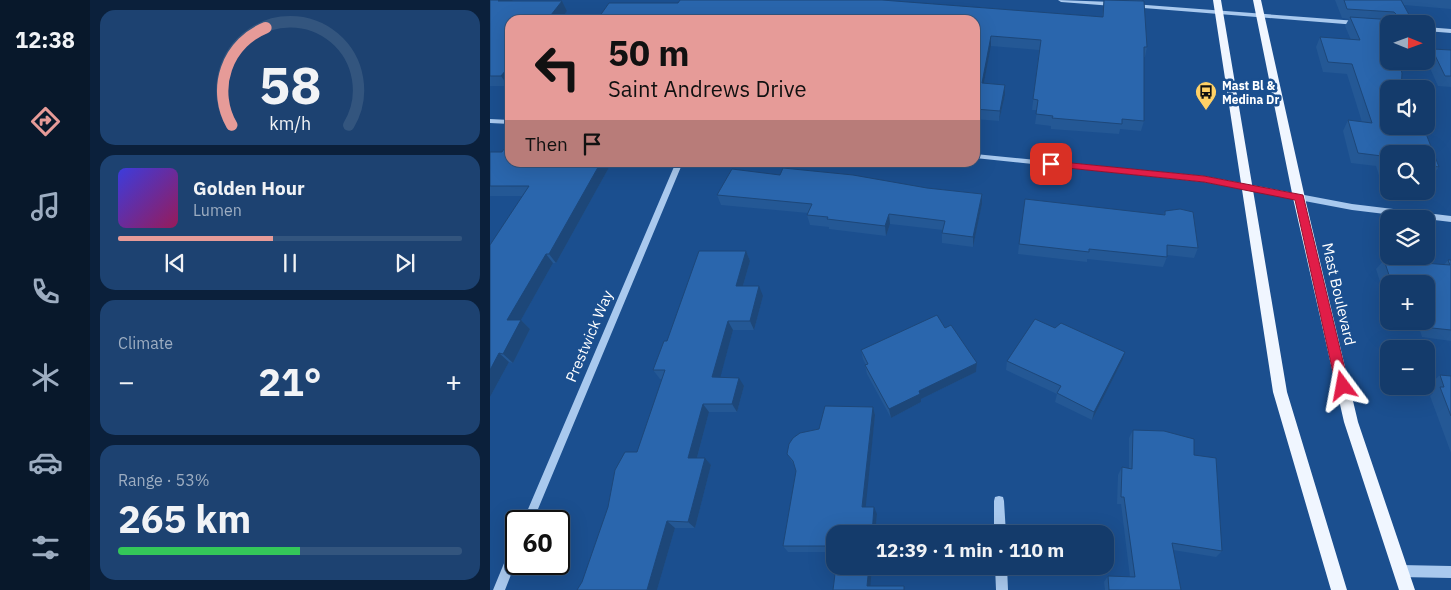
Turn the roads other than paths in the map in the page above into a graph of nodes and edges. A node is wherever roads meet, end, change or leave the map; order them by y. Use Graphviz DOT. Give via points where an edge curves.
graph roads {
  1 [pos="1061,0"];
  2 [pos="1217,0"];
  3 [pos="1257,0"];
  4 [pos="1120,5"];
  5 [pos="1130,6"];
  6 [pos="1220,12"];
  7 [pos="1261,16"];
  8 [pos="1360,24"];
  9 [pos="1435,30"];
  10 [pos="1451,31"];
  11 [pos="490,121"];
  12 [pos="505,122"];
  13 [pos="980,157"];
  14 [pos="678,167"];
  15 [pos="1248,186"];
  16 [pos="1299,198"];
  17 [pos="1451,219"];
  18 [pos="999,500"];
  19 [pos="533,510"];
  20 [pos="1000,525"];
  21 [pos="1400,571"];
  22 [pos="1451,572"];
  23 [pos="505,575"];
  24 [pos="1001,575"];
  25 [pos="499,590"];
  26 [pos="1002,590"];
  27 [pos="1339,590"];
  28 [pos="1407,590"];
  1 -- 4 [label="street"];
  2 -- 6 [label="main road"];
  3 -- 7 [label="main road, Mast Boulevard"];
  5 -- 6 [label="street"];
  6 -- 7 [label="street"];
  6 -- 15 [label="main road"];
  7 -- 8 [label="street"];
  7 -- 16 [label="main road, Mast Boulevard"];
  9 -- 10 [label="street"];
  11 -- 12 [label="street"];
  13 -- 15 [label="street"];
  14 -- 19 [label="street, Prestwick Way"];
  15 -- 16 [label="street"];
  15 -- 27 [label="main road" via="1280,392"];
  16 -- 17 [label="street"];
  16 -- 21 [label="main road, Mast Boulevard" via="1351,422"];
  18 -- 20 [label="street"];
  21 -- 22 [label="street"];
  21 -- 28 [label="main road, Mast Boulevard"];
  23 -- 25 [label="street"];
  24 -- 26 [label="street"];
}
